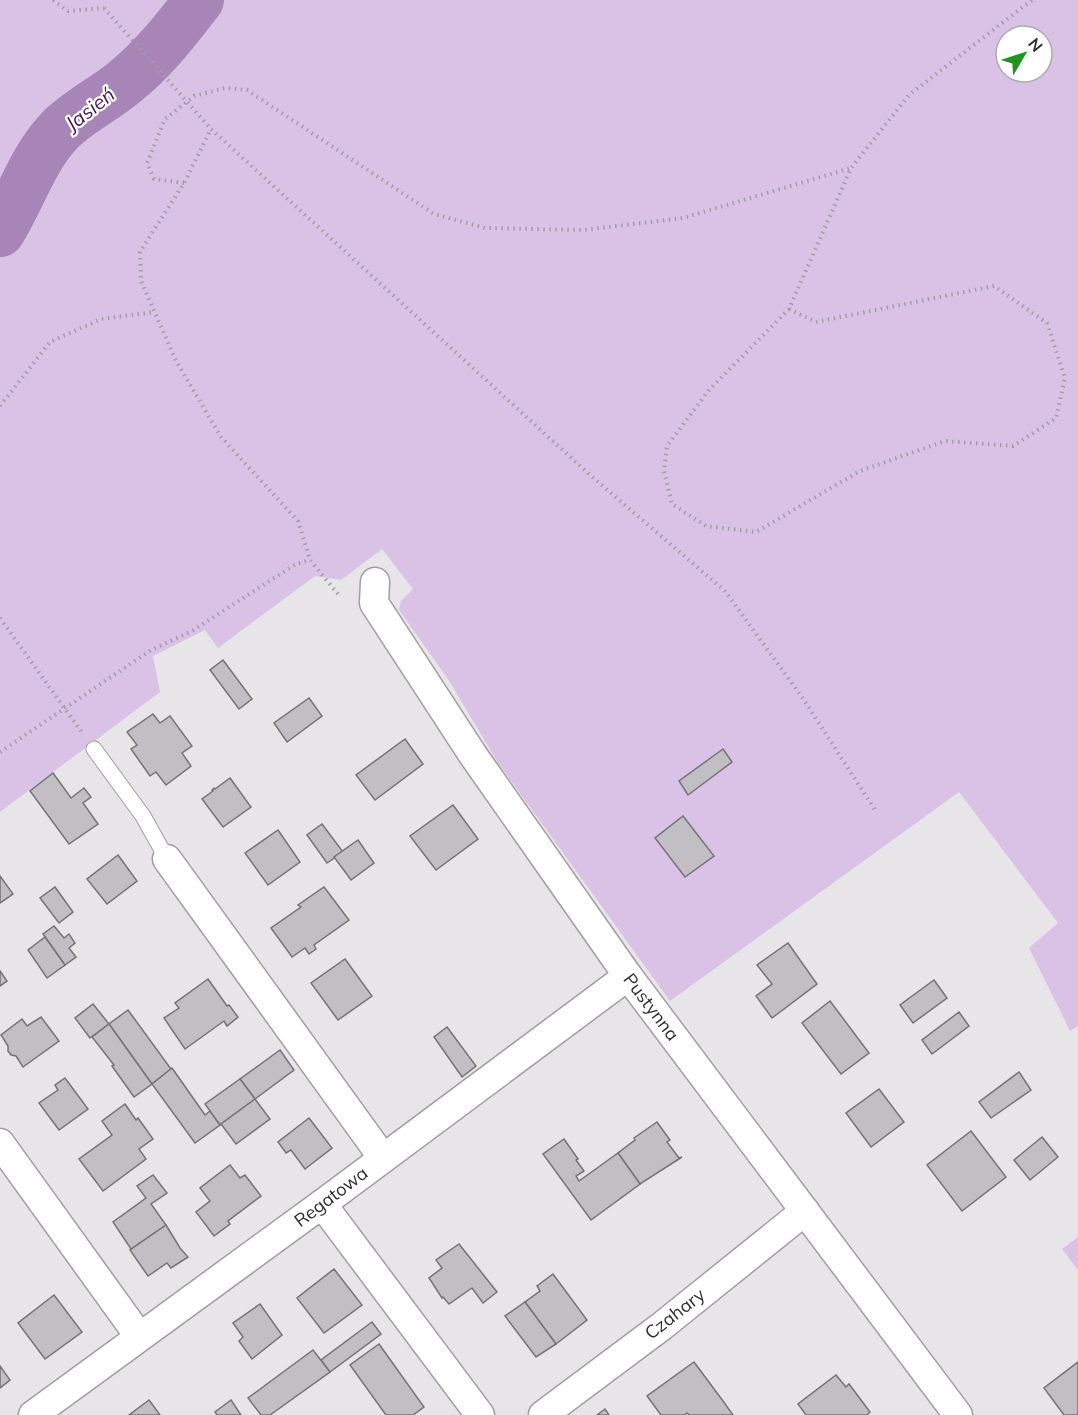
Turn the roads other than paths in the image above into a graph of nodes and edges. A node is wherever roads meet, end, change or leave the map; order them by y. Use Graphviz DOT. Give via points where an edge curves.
graph roads {
  1 [pos="375,582"];
  2 [pos="94,748"];
  3 [pos="167,859"];
  4 [pos="628,976"];
  5 [pos="0,1143"];
  6 [pos="383,1158"];
  7 [pos="322,1204"];
  8 [pos="805,1211"];
  9 [pos="139,1336"];
  10 [pos="33,1415"];
  11 [pos="480,1415"];
  12 [pos="543,1415"];
  13 [pos="958,1415"];
  1 -- 4 [label="street, Pustynna" via="374,603 472,755"];
  2 -- 3 [label="lane" via="143,816"];
  3 -- 6 [label="street"];
  4 -- 6 [label="street, Regatowa"];
  4 -- 8 [label="street, Pustynna"];
  5 -- 9 [label="street"];
  6 -- 7 [label="street, Regatowa"];
  7 -- 9 [label="street, Regatowa"];
  7 -- 11 [label="street"];
  8 -- 12 [label="street, Czahary"];
  8 -- 13 [label="street, Pustynna"];
  9 -- 10 [label="street, Regatowa"];
}
